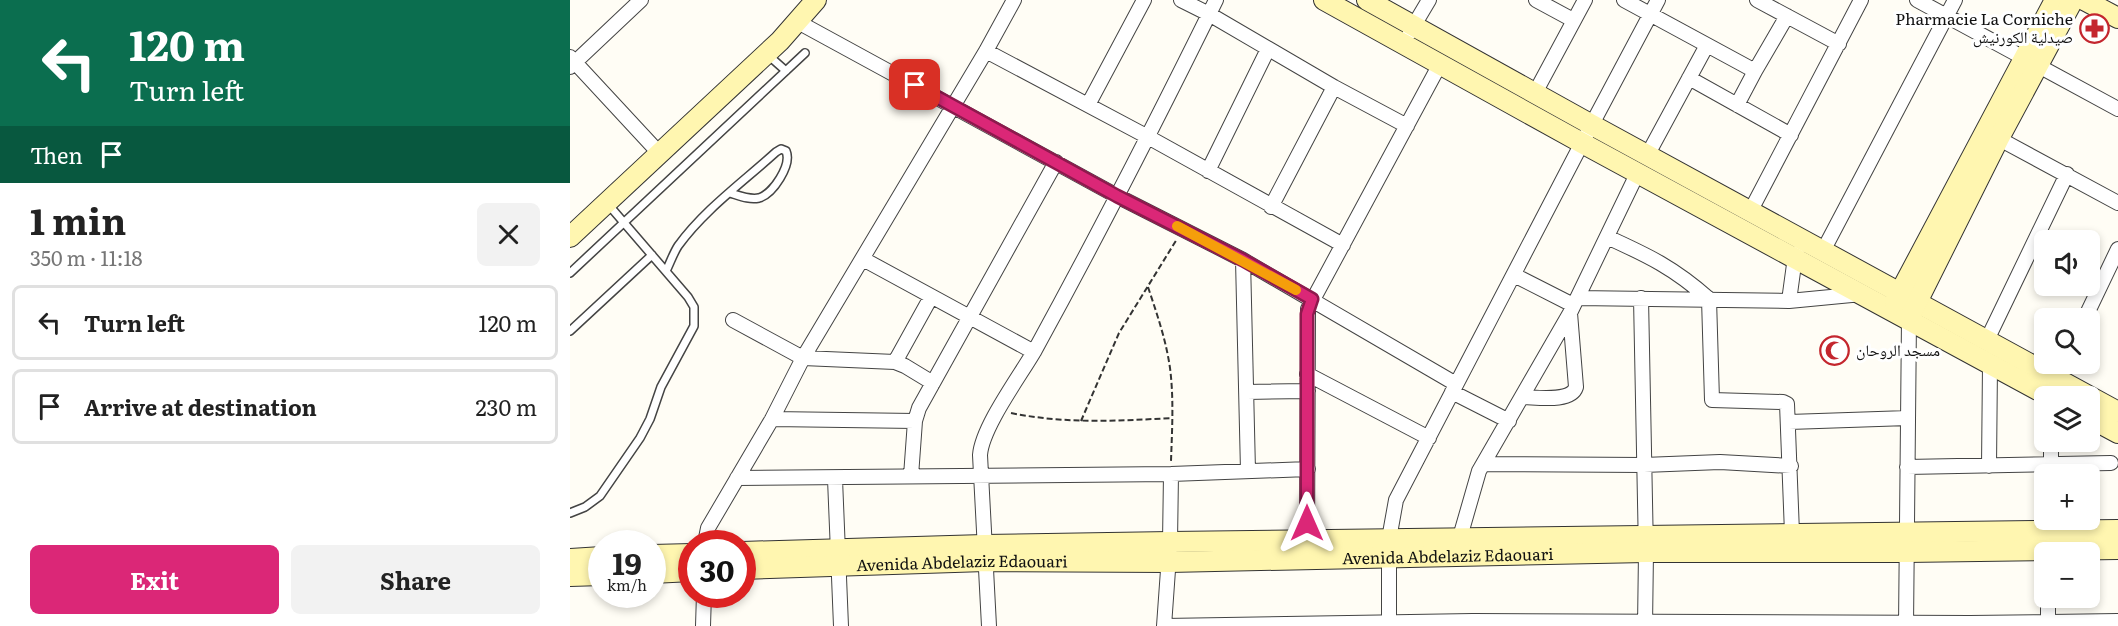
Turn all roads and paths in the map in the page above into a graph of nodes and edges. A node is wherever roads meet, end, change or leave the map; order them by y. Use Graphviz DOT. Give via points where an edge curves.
graph roads {
  1 [pos="642,0"];
  2 [pos="816,0"];
  3 [pos="1014,0"];
  4 [pos="1144,0"];
  5 [pos="1181,0"];
  6 [pos="1216,0"];
  7 [pos="1324,0"];
  8 [pos="1367,0"];
  9 [pos="1429,0"];
  10 [pos="1536,0"];
  11 [pos="1585,0"];
  12 [pos="1624,0"];
  13 [pos="1658,0"];
  14 [pos="1861,0"];
  15 [pos="1917,0"];
  16 [pos="1955,0"];
  17 [pos="2055,0"];
  18 [pos="2073,0"];
  19 [pos="2084,0"];
  20 [pos="1760,1"];
  21 [pos="1209,14"];
  22 [pos="1650,14"];
  23 [pos="1787,16"];
  24 [pos="1946,16"];
  25 [pos="2118,18"];
  26 [pos="1573,20"];
  27 [pos="798,22"];
  28 [pos="1408,34"];
  29 [pos="1839,44"];
  30 [pos="1707,45"];
  31 [pos="1268,49"];
  32 [pos="987,51"];
  33 [pos="805,53"];
  34 [pos="767,54"];
  35 [pos="572,62"];
  36 [pos="2031,62"];
  37 [pos="1440,64"];
  38 [pos="786,71"];
  39 [pos="1755,71"];
  40 [pos="1689,78"];
  41 [pos="1334,87"];
  42 [pos="1535,93"];
  43 [pos="1088,105"];
  44 [pos="1737,105"];
  45 [pos="954,106"];
  46 [pos="2118,109"];
  47 [pos="1592,125"];
  48 [pos="1407,126"];
  49 [pos="1791,135"];
  50 [pos="1992,135"];
  51 [pos="1148,137"];
  52 [pos="1582,143"];
  53 [pos="660,154"];
  54 [pos="1648,154"];
  55 [pos="1056,162"];
  56 [pos="1208,171"];
  57 [pos="1638,172"];
  58 [pos="2067,174"];
  59 [pos="730,193"];
  60 [pos="1117,196"];
  61 [pos="607,203"];
  62 [pos="2118,203"];
  63 [pos="1271,207"];
  64 [pos="1751,210"];
  65 [pos="624,222"];
  66 [pos="1183,229"];
  67 [pos="570,237"];
  68 [pos="1607,237"];
  69 [pos="1343,245"];
  70 [pos="1799,249"];
  71 [pos="2118,249"];
  72 [pos="1823,251"];
  73 [pos="652,255"];
  74 [pos="863,259"];
  75 [pos="1243,260"];
  76 [pos="666,271"];
  77 [pos="570,273"];
  78 [pos="1514,275"];
  79 [pos="1148,287"];
  80 [pos="1864,294"];
  81 [pos="1908,296"];
  82 [pos="931,297"];
  83 [pos="1641,297"];
  84 [pos="1312,299"];
  85 [pos="1709,299"];
  86 [pos="1789,301"];
  87 [pos="1573,305"];
  88 [pos="2090,308"];
  89 [pos="1891,309"];
  90 [pos="970,318"];
  91 [pos="733,320"];
  92 [pos="1909,320"];
  93 [pos="570,331"];
  94 [pos="1987,340"];
  95 [pos="1034,352"];
  96 [pos="803,358"];
  97 [pos="2034,359"];
  98 [pos="895,362"];
  99 [pos="1990,365"];
  100 [pos="1307,374"];
  101 [pos="2066,374"];
  102 [pos="933,383"];
  103 [pos="1454,388"];
  104 [pos="2034,388"];
  105 [pos="1308,391"];
  106 [pos="1247,392"];
  107 [pos="1522,396"];
  108 [pos="999,411"];
  109 [pos="2118,412"];
  110 [pos="1172,418"];
  111 [pos="1908,418"];
  112 [pos="772,419"];
  113 [pos="915,421"];
  114 [pos="1509,421"];
  115 [pos="1081,422"];
  116 [pos="1789,422"];
  117 [pos="2100,423"];
  118 [pos="2118,433"];
  119 [pos="1429,438"];
  120 [pos="2111,463"];
  121 [pos="1484,464"];
  122 [pos="2100,464"];
  123 [pos="1644,465"];
  124 [pos="1791,466"];
  125 [pos="1989,466"];
  126 [pos="1907,467"];
  127 [pos="2034,468"];
  128 [pos="1308,469"];
  129 [pos="1248,471"];
  130 [pos="1171,474"];
  131 [pos="911,476"];
  132 [pos="981,476"];
  133 [pos="737,478"];
  134 [pos="835,479"];
  135 [pos="570,513"];
  136 [pos="708,530"];
  137 [pos="2118,530"];
  138 [pos="1792,533"];
  139 [pos="1460,537"];
  140 [pos="2050,538"];
  141 [pos="1170,542"];
  142 [pos="1645,543"];
  143 [pos="1906,543"];
  144 [pos="1389,548"];
  145 [pos="2118,549"];
  146 [pos="1307,550"];
  147 [pos="756,553"];
  148 [pos="985,553"];
  149 [pos="838,557"];
  150 [pos="588,558"];
  151 [pos="570,559"];
  152 [pos="1169,562"];
  153 [pos="756,567"];
  154 [pos="588,575"];
  155 [pos="570,576"];
  156 [pos="704,608"];
  157 [pos="2048,608"];
  158 [pos="2118,621"];
  159 [pos="1473,624"];
  160 [pos="1645,624"];
  161 [pos="1778,624"];
  162 [pos="1906,624"];
  163 [pos="2048,624"];
  164 [pos="1327,625"];
  165 [pos="1389,625"];
  166 [pos="1847,625"];
  167 [pos="1970,625"];
  168 [pos="703,626"];
  169 [pos="841,626"];
  170 [pos="989,626"];
  171 [pos="1164,626"];
  1 -- 35 [label="street"];
  2 -- 27 [label="street"];
  3 -- 32 [label="street"];
  4 -- 43 [label="street"];
  5 -- 21 [label="street"];
  6 -- 21 [label="street"];
  7 -- 28 [label="street"];
  8 -- 28 [label="street"];
  9 -- 28 [label="street"];
  10 -- 26 [label="street"];
  11 -- 26 [label="street"];
  12 -- 22 [label="street"];
  13 -- 22 [label="street"];
  14 -- 29 [label="street"];
  15 -- 24 [label="street"];
  16 -- 24 [label="street"];
  17 -- 36 [label="street"];
  18 -- 36 [label="street"];
  19 -- 25 [label="street"];
  20 -- 23 [label="street"];
  21 -- 31 [label="street"];
  21 -- 51 [label="street"];
  22 -- 30 [label="street"];
  22 -- 47 [label="street"];
  23 -- 29 [label="street"];
  23 -- 39 [label="street"];
  24 -- 36 [label="street"];
  24 -- 72 [label="street"];
  26 -- 42 [label="street"];
  27 -- 34 [label="street"];
  27 -- 45 [label="street"];
  28 -- 37 [label="street"];
  28 -- 42 [label="street"];
  29 -- 49 [label="street"];
  30 -- 39 [label="street"];
  30 -- 40 [label="street"];
  31 -- 41 [label="street"];
  31 -- 56 [label="street"];
  32 -- 43 [label="street"];
  32 -- 45 [label="street"];
  33 -- 38 [label="lane"];
  34 -- 38 [label="lane"];
  34 -- 53 [label="street"];
  35 -- 53 [label="street"];
  36 -- 46 [label="street"];
  36 -- 50 [label="street"];
  37 -- 48 [label="street"];
  37 -- 52 [label="street"];
  38 -- 65 [label="lane"];
  39 -- 44 [label="street"];
  40 -- 44 [label="street"];
  40 -- 54 [label="street"];
  41 -- 48 [label="street"];
  41 -- 63 [label="street"];
  42 -- 47 [label="street"];
  43 -- 51 [label="street"];
  44 -- 49 [label="street"];
  45 -- 55 [label="street"];
  45 -- 74 [label="street"];
  47 -- 52 [label="street"];
  47 -- 54 [label="street"];
  48 -- 69 [label="street"];
  49 -- 64 [label="street"];
  50 -- 58 [label="street"];
  50 -- 81 [label="street"];
  51 -- 56 [label="street"];
  51 -- 60 [label="street"];
  52 -- 57 [label="street"];
  52 -- 78 [label="street"];
  53 -- 61 [label="street"];
  54 -- 64 [label="street"];
  55 -- 60 [label="street"];
  55 -- 90 [label="street"];
  56 -- 63 [label="street"];
  57 -- 68 [label="street"];
  57 -- 70 [label="street"];
  58 -- 62 [label="street"];
  58 -- 94 [label="street"];
  59 -- 59 [label="lane" via="776,152 786,151 784,171 769,193 747,198"];
  59 -- 76 [label="lane" via="689,232"];
  60 -- 66 [label="street"];
  60 -- 95 [label="street"];
  61 -- 65 [label="lane"];
  61 -- 67 [label="street"];
  63 -- 69 [label="street"];
  64 -- 70 [label="street"];
  65 -- 73 [label="lane"];
  65 -- 77 [label="lane"];
  66 -- 75 [label="street"];
  66 -- 79 [label="path"];
  68 -- 85 [label="street" via="1658,260"];
  68 -- 87 [label="street"];
  69 -- 84 [label="street"];
  70 -- 72 [label="street"];
  70 -- 80 [label="street"];
  70 -- 86 [label="street"];
  71 -- 88 [label="street"];
  72 -- 81 [label="street"];
  73 -- 76 [label="lane"];
  73 -- 93 [label="lane"];
  74 -- 82 [label="street"];
  74 -- 96 [label="street"];
  75 -- 84 [label="street"];
  75 -- 106 [label="street"];
  76 -- 135 [label="lane" via="694,307 694,326 635,446 600,496"];
  78 -- 87 [label="street"];
  78 -- 103 [label="street"];
  79 -- 110 [label="path" via="1167,351"];
  79 -- 115 [label="path" via="1119,333"];
  80 -- 86 [label="street"];
  80 -- 89 [label="street"];
  81 -- 89 [label="street"];
  81 -- 92 [label="street"];
  81 -- 94 [label="street"];
  82 -- 90 [label="street"];
  82 -- 98 [label="street"];
  83 -- 85 [label="street"];
  83 -- 87 [label="street"];
  83 -- 123 [label="street"];
  84 -- 100 [label="street" via="1307,314"];
  84 -- 103 [label="street"];
  85 -- 86 [label="street"];
  85 -- 116 [label="street" via="1712,400 1785,402"];
  87 -- 107 [label="street"];
  87 -- 107 [label="street" via="1575,392 1567,397"];
  89 -- 92 [label="street"];
  90 -- 95 [label="street"];
  90 -- 102 [label="street"];
  91 -- 96 [label="street"];
  92 -- 99 [label="street"];
  92 -- 111 [label="street"];
  94 -- 97 [label="street"];
  95 -- 108 [label="street"];
  96 -- 98 [label="street"];
  96 -- 112 [label="street"];
  98 -- 102 [label="street"];
  99 -- 104 [label="street"];
  99 -- 125 [label="street"];
  100 -- 105 [label="street"];
  100 -- 119 [label="street"];
  101 -- 109 [label="street"];
  102 -- 113 [label="street"];
  103 -- 114 [label="street"];
  103 -- 119 [label="street"];
  105 -- 106 [label="street"];
  105 -- 128 [label="street"];
  106 -- 129 [label="street"];
  107 -- 114 [label="street"];
  108 -- 115 [label="path"];
  108 -- 132 [label="street" via="981,446"];
  110 -- 115 [label="path"];
  110 -- 130 [label="path"];
  111 -- 116 [label="street"];
  111 -- 126 [label="street"];
  112 -- 113 [label="street"];
  112 -- 133 [label="street"];
  113 -- 131 [label="street"];
  114 -- 121 [label="street"];
  116 -- 124 [label="street"];
  117 -- 118 [label="street"];
  119 -- 144 [label="street" via="1396,501"];
  120 -- 122 [label="street"];
  121 -- 123 [label="street"];
  121 -- 139 [label="street" via="1475,479"];
  123 -- 124 [label="street" via="1720,462"];
  123 -- 142 [label="street"];
  124 -- 138 [label="street"];
  125 -- 126 [label="street"];
  125 -- 127 [label="street"];
  126 -- 143 [label="street"];
  128 -- 129 [label="street"];
  128 -- 146 [label="street"];
  129 -- 130 [label="street"];
  130 -- 132 [label="street"];
  130 -- 141 [label="street"];
  131 -- 132 [label="street"];
  131 -- 134 [label="street"];
  132 -- 148 [label="street"];
  133 -- 134 [label="street"];
  133 -- 136 [label="street"];
  134 -- 149 [label="street"];
  137 -- 140 [label="street, Avenida Abdelaziz Edaouari"];
  138 -- 142 [label="street, Avenida Abdelaziz Edaouari"];
  138 -- 143 [label="street, Avenida Abdelaziz Edaouari"];
  139 -- 142 [label="street, Avenida Abdelaziz Edaouari"];
  139 -- 144 [label="street, Avenida Abdelaziz Edaouari"];
  140 -- 143 [label="street, Avenida Abdelaziz Edaouari"];
  140 -- 145 [label="street, Avenida Abdelaziz Edaouari"];
  141 -- 146 [label="street, Avenida Abdelaziz Edaouari"];
  141 -- 148 [label="street, Avenida Abdelaziz Edaouari"];
  141 -- 152 [label="street"];
  142 -- 143 [label="street, Avenida Abdelaziz Edaouari"];
  142 -- 144 [label="street, Avenida Abdelaziz Edaouari"];
  142 -- 160 [label="street"];
  143 -- 162 [label="street"];
  144 -- 146 [label="street, Avenida Abdelaziz Edaouari"];
  144 -- 165 [label="street"];
  146 -- 152 [label="street, Avenida Abdelaziz Edaouari"];
  147 -- 149 [label="street, Avenida Abdelaziz Edaouari"];
  148 -- 149 [label="street, Avenida Abdelaziz Edaouari"];
  148 -- 152 [label="street, Avenida Abdelaziz Edaouari"];
  148 -- 170 [label="street"];
  149 -- 153 [label="street, Avenida Abdelaziz Edaouari"];
  149 -- 169 [label="street"];
  150 -- 151 [label="street"];
  152 -- 171 [label="street"];
  154 -- 155 [label="street"];
  156 -- 168 [label="street"];
  157 -- 163 [label="street"];
  158 -- 163 [label="street"];
  159 -- 160 [label="street"];
  159 -- 165 [label="street"];
  160 -- 161 [label="street"];
  161 -- 166 [label="street"];
  162 -- 166 [label="street"];
  162 -- 167 [label="street"];
  163 -- 167 [label="street"];
  164 -- 165 [label="street"];
  164 -- 171 [label="street"];
}
